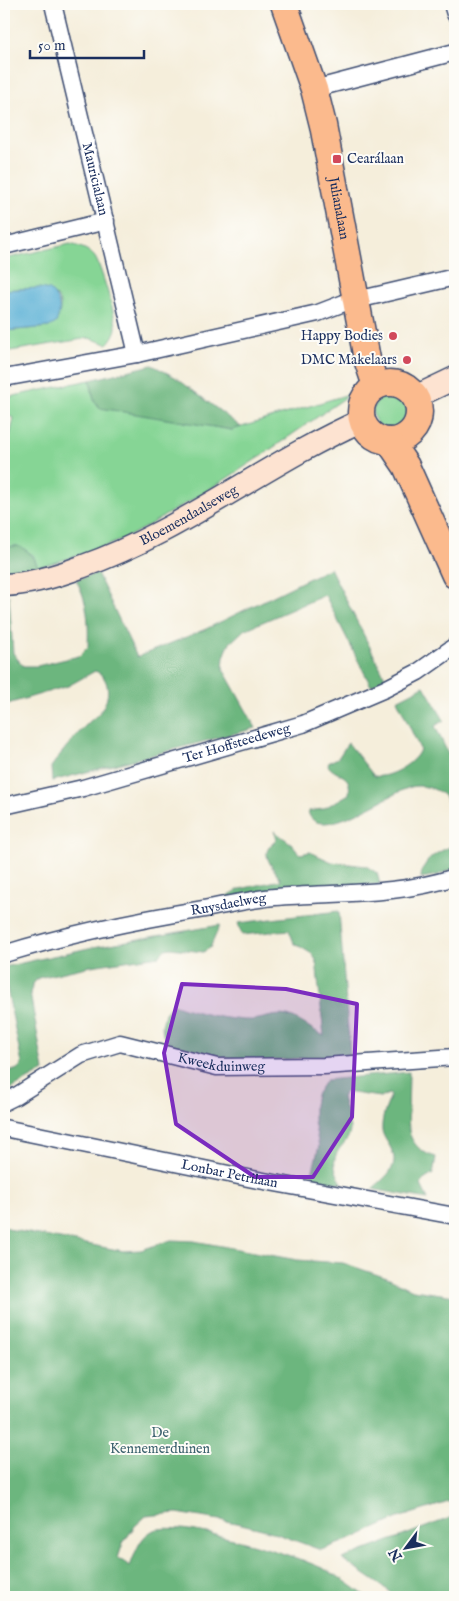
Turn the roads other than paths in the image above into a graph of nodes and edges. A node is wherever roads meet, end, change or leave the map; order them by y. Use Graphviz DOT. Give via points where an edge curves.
graph roads {
  1 [pos="53,4"];
  2 [pos="284,4"];
  3 [pos="452,4"];
  4 [pos="455,14"];
  5 [pos="455,52"];
  6 [pos="314,89"];
  7 [pos="106,222"];
  8 [pos="4,246"];
  9 [pos="455,277"];
  10 [pos="356,300"];
  11 [pos="137,354"];
  12 [pos="4,378"];
  13 [pos="455,378"];
  14 [pos="376,386"];
  15 [pos="415,397"];
  16 [pos="362,420"];
  17 [pos="400,436"];
  18 [pos="455,542"];
  19 [pos="455,575"];
  20 [pos="4,586"];
  21 [pos="455,646"];
  22 [pos="4,806"];
  23 [pos="455,877"];
  24 [pos="4,954"];
  25 [pos="455,1057"];
  26 [pos="4,1102"];
  27 [pos="4,1128"];
  28 [pos="455,1216"];
  1 -- 7 [label="street, Mauricialaan"];
  2 -- 6 [label="main road, Julianalaan"];
  3 -- 4 [label="street"];
  5 -- 6 [label="street"];
  6 -- 10 [label="main road, Julianalaan"];
  7 -- 8 [label="street"];
  7 -- 11 [label="street, Mauricialaan"];
  9 -- 10 [label="street"];
  10 -- 11 [label="street" via="318,313"];
  10 -- 14 [label="main road, Julianalaan" via="367,359"];
  11 -- 12 [label="street"];
  13 -- 15 [label="street"];
  14 -- 15 [label="main road" via="399,384"];
  14 -- 16 [label="main road" via="363,401"];
  15 -- 17 [label="main road" via="419,414 417,424"];
  16 -- 17 [label="main road" via="372,434 382,440"];
  16 -- 20 [label="street, Bloemendaalseweg" via="156,535 100,561 56,576"];
  17 -- 18 [label="main road" via="420,461"];
  17 -- 19 [label="main road" via="406,466"];
  21 -- 22 [label="street, Ter Hoffsteedeweg" via="418,672 385,689 303,724 83,788"];
  23 -- 24 [label="street, Ruysdaelweg" via="408,888 273,897 124,923"];
  25 -- 26 [label="street, Kweekduinweg" via="324,1066 217,1067 120,1043 81,1055"];
  27 -- 28 [label="street, Lonbar Petrilaan"];
}
